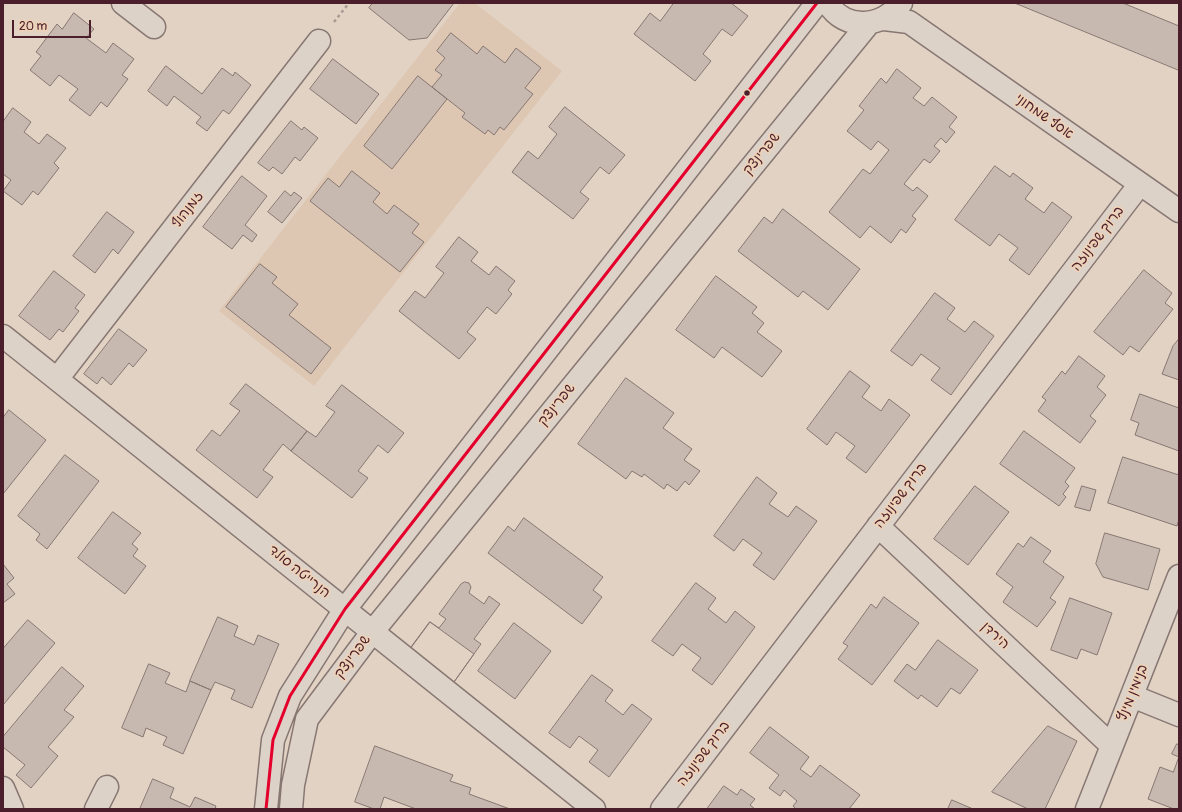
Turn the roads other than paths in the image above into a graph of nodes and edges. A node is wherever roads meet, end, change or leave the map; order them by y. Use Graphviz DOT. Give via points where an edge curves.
graph roads {
  1 [pos="123,3"];
  2 [pos="817,3"];
  3 [pos="828,3"];
  4 [pos="904,9"];
  5 [pos="877,21"];
  6 [pos="154,27"];
  7 [pos="319,41"];
  8 [pos="1140,184"];
  9 [pos="1179,211"];
  10 [pos="3,336"];
  11 [pos="57,379"];
  12 [pos="878,526"];
  13 [pos="1179,576"];
  14 [pos="345,609"];
  15 [pos="373,631"];
  16 [pos="1132,696"];
  17 [pos="1179,715"];
  18 [pos="1112,746"];
  19 [pos="107,787"];
  20 [pos="3,788"];
  21 [pos="12,809"];
  22 [pos="96,809"];
  23 [pos="266,809"];
  24 [pos="291,809"];
  25 [pos="594,809"];
  26 [pos="662,809"];
  27 [pos="1087,809"];
  1 -- 6 [label="street"];
  2 -- 14 [label="street"];
  3 -- 5 [label="street, אסף שמחוני" via="841,17 855,22"];
  4 -- 5 [label="street, אסף שמחוני"];
  4 -- 8 [label="street, אסף שמחוני"];
  5 -- 15 [label="street, שפרינצק"];
  7 -- 11 [label="street, זמנהוף"];
  8 -- 9 [label="street, אסף שמחוני"];
  8 -- 12 [label="street, ברוך שפינוזה"];
  10 -- 11 [label="street, הנרייטה סולד"];
  11 -- 14 [label="street, הנרייטה סולד"];
  12 -- 18 [label="street, הירדן"];
  12 -- 26 [label="street, ברוך שפינוזה"];
  13 -- 16 [label="street, בנימין מינץ"];
  14 -- 15 [label="street, הנרייטה סולד"];
  14 -- 23 [label="street" via="290,696 273,740"];
  15 -- 24 [label="street, שפרינצק" via="307,719 293,786"];
  15 -- 25 [label="street, הנרייטה סולד"];
  16 -- 17 [label="street"];
  16 -- 18 [label="street, בנימין מינץ"];
  18 -- 27 [label="street, בנימין מינץ"];
  19 -- 22 [label="street"];
  20 -- 21 [label="street"];
}
